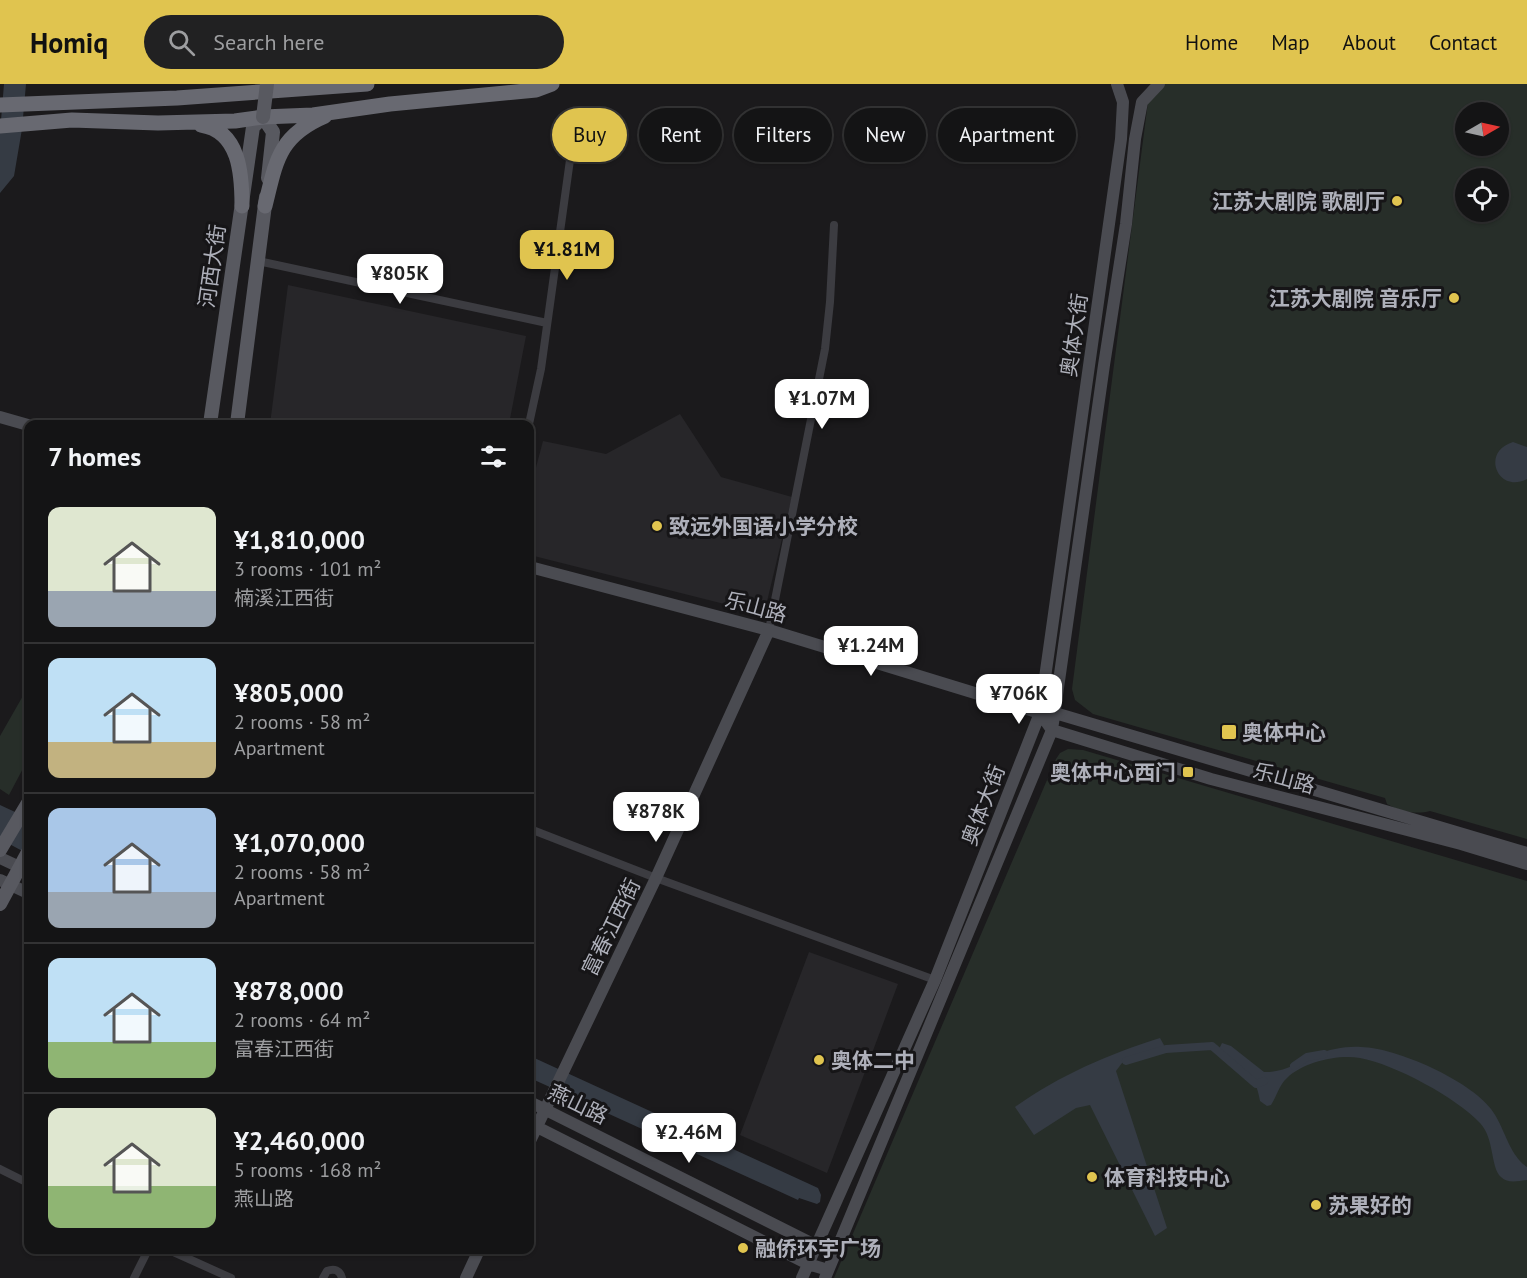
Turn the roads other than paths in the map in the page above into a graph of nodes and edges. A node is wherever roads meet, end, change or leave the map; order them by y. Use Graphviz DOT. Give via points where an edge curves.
graph roads {
  1 [pos="267,84"];
  2 [pos="366,84"];
  3 [pos="552,84"];
  4 [pos="1145,84"];
  5 [pos="1159,84"];
  6 [pos="1119,85"];
  7 [pos="1142,102"];
  8 [pos="0,105"];
  9 [pos="340,111"];
  10 [pos="262,117"];
  11 [pos="181,122"];
  12 [pos="0,126"];
  13 [pos="570,162"];
  14 [pos="242,206"];
  15 [pos="265,206"];
  16 [pos="834,225"];
  17 [pos="258,261"];
  18 [pos="548,323"];
  19 [pos="0,417"];
  20 [pos="211,420"];
  21 [pos="238,420"];
  22 [pos="530,420"];
  23 [pos="24,424"];
  24 [pos="534,568"];
  25 [pos="769,630"];
  26 [pos="1040,713"];
  27 [pos="1055,713"];
  28 [pos="1052,730"];
  29 [pos="24,810"];
  30 [pos="534,831"];
  31 [pos="0,850"];
  32 [pos="1527,853"];
  33 [pos="0,858"];
  34 [pos="1527,864"];
  35 [pos="24,869"];
  36 [pos="656,878"];
  37 [pos="5,882"];
  38 [pos="24,890"];
  39 [pos="0,904"];
  40 [pos="935,980"];
  41 [pos="534,1104"];
  42 [pos="545,1109"];
  43 [pos="534,1124"];
  44 [pos="534,1126"];
  45 [pos="0,1169"];
  46 [pos="24,1181"];
  47 [pos="817,1246"];
  48 [pos="146,1254"];
  49 [pos="178,1254"];
  50 [pos="477,1254"];
  51 [pos="835,1255"];
  52 [pos="808,1264"];
  53 [pos="827,1274"];
  54 [pos="134,1278"];
  55 [pos="231,1278"];
  56 [pos="322,1278"];
  57 [pos="342,1278"];
  58 [pos="466,1278"];
  59 [pos="802,1278"];
  1 -- 10 [label="main road, 河西大街, bridge"];
  2 -- 8 [label="highway" via="177,98"];
  3 -- 9 [label="highway" via="536,90"];
  4 -- 7 [label="main road, 奥体大街"];
  5 -- 7 [label="main road"];
  6 -- 26 [label="main road, 奥体大街" via="1121,139"];
  7 -- 27 [label="main road, 奥体大街"];
  9 -- 10 [label="highway"];
  9 -- 15 [label="highway" via="311,122 286,144 277,159"];
  10 -- 11 [label="highway"];
  10 -- 14 [label="main road, 河西大街" via="253,127"];
  10 -- 15 [label="main road, 河西大街" via="273,132"];
  11 -- 12 [label="highway" via="72,120"];
  11 -- 14 [label="highway" via="206,125 227,139 240,169"];
  13 -- 18 [label="street"];
  14 -- 20 [label="main road, 河西大街"];
  15 -- 17 [label="main road, 河西大街"];
  16 -- 25 [label="street" via="825,349"];
  17 -- 18 [label="street"];
  17 -- 21 [label="main road, 河西大街"];
  18 -- 22 [label="street"];
  19 -- 23 [label="main road"];
  24 -- 25 [label="main road, 乐山路"];
  25 -- 26 [label="main road, 乐山路"];
  25 -- 36 [label="main road, 富春江西街"];
  26 -- 27 [label="main road, 乐山路"];
  26 -- 28 [label="main road"];
  26 -- 40 [label="main road, 奥体大街"];
  27 -- 28 [label="main road, 奥体大街"];
  27 -- 32 [label="main road, 乐山路"];
  28 -- 34 [label="main road, 乐山路" via="1211,779"];
  28 -- 51 [label="main road, 奥体大街"];
  29 -- 31 [label="main road"];
  30 -- 36 [label="street"];
  33 -- 35 [label="main road"];
  35 -- 37 [label="main road"];
  36 -- 40 [label="street"];
  36 -- 42 [label="main road, 富春江西街"];
  37 -- 38 [label="main road"];
  37 -- 39 [label="main road"];
  40 -- 47 [label="main road, 奥体大街"];
  41 -- 42 [label="main road, 燕山路"];
  42 -- 43 [label="main road, 富春江西街"];
  42 -- 47 [label="main road, 燕山路"];
  44 -- 52 [label="main road, 燕山路"];
  45 -- 46 [label="street"];
  47 -- 51 [label="main road, 燕山路"];
  47 -- 52 [label="main road, 奥体大街"];
  48 -- 54 [label="street"];
  49 -- 55 [label="street"];
  50 -- 58 [label="main road"];
  51 -- 53 [label="main road, 奥体大街"];
  52 -- 53 [label="main road, 燕山路"];
  52 -- 59 [label="main road, 奥体大街"];
  56 -- 57 [label="street" via="333,1269"];
}
